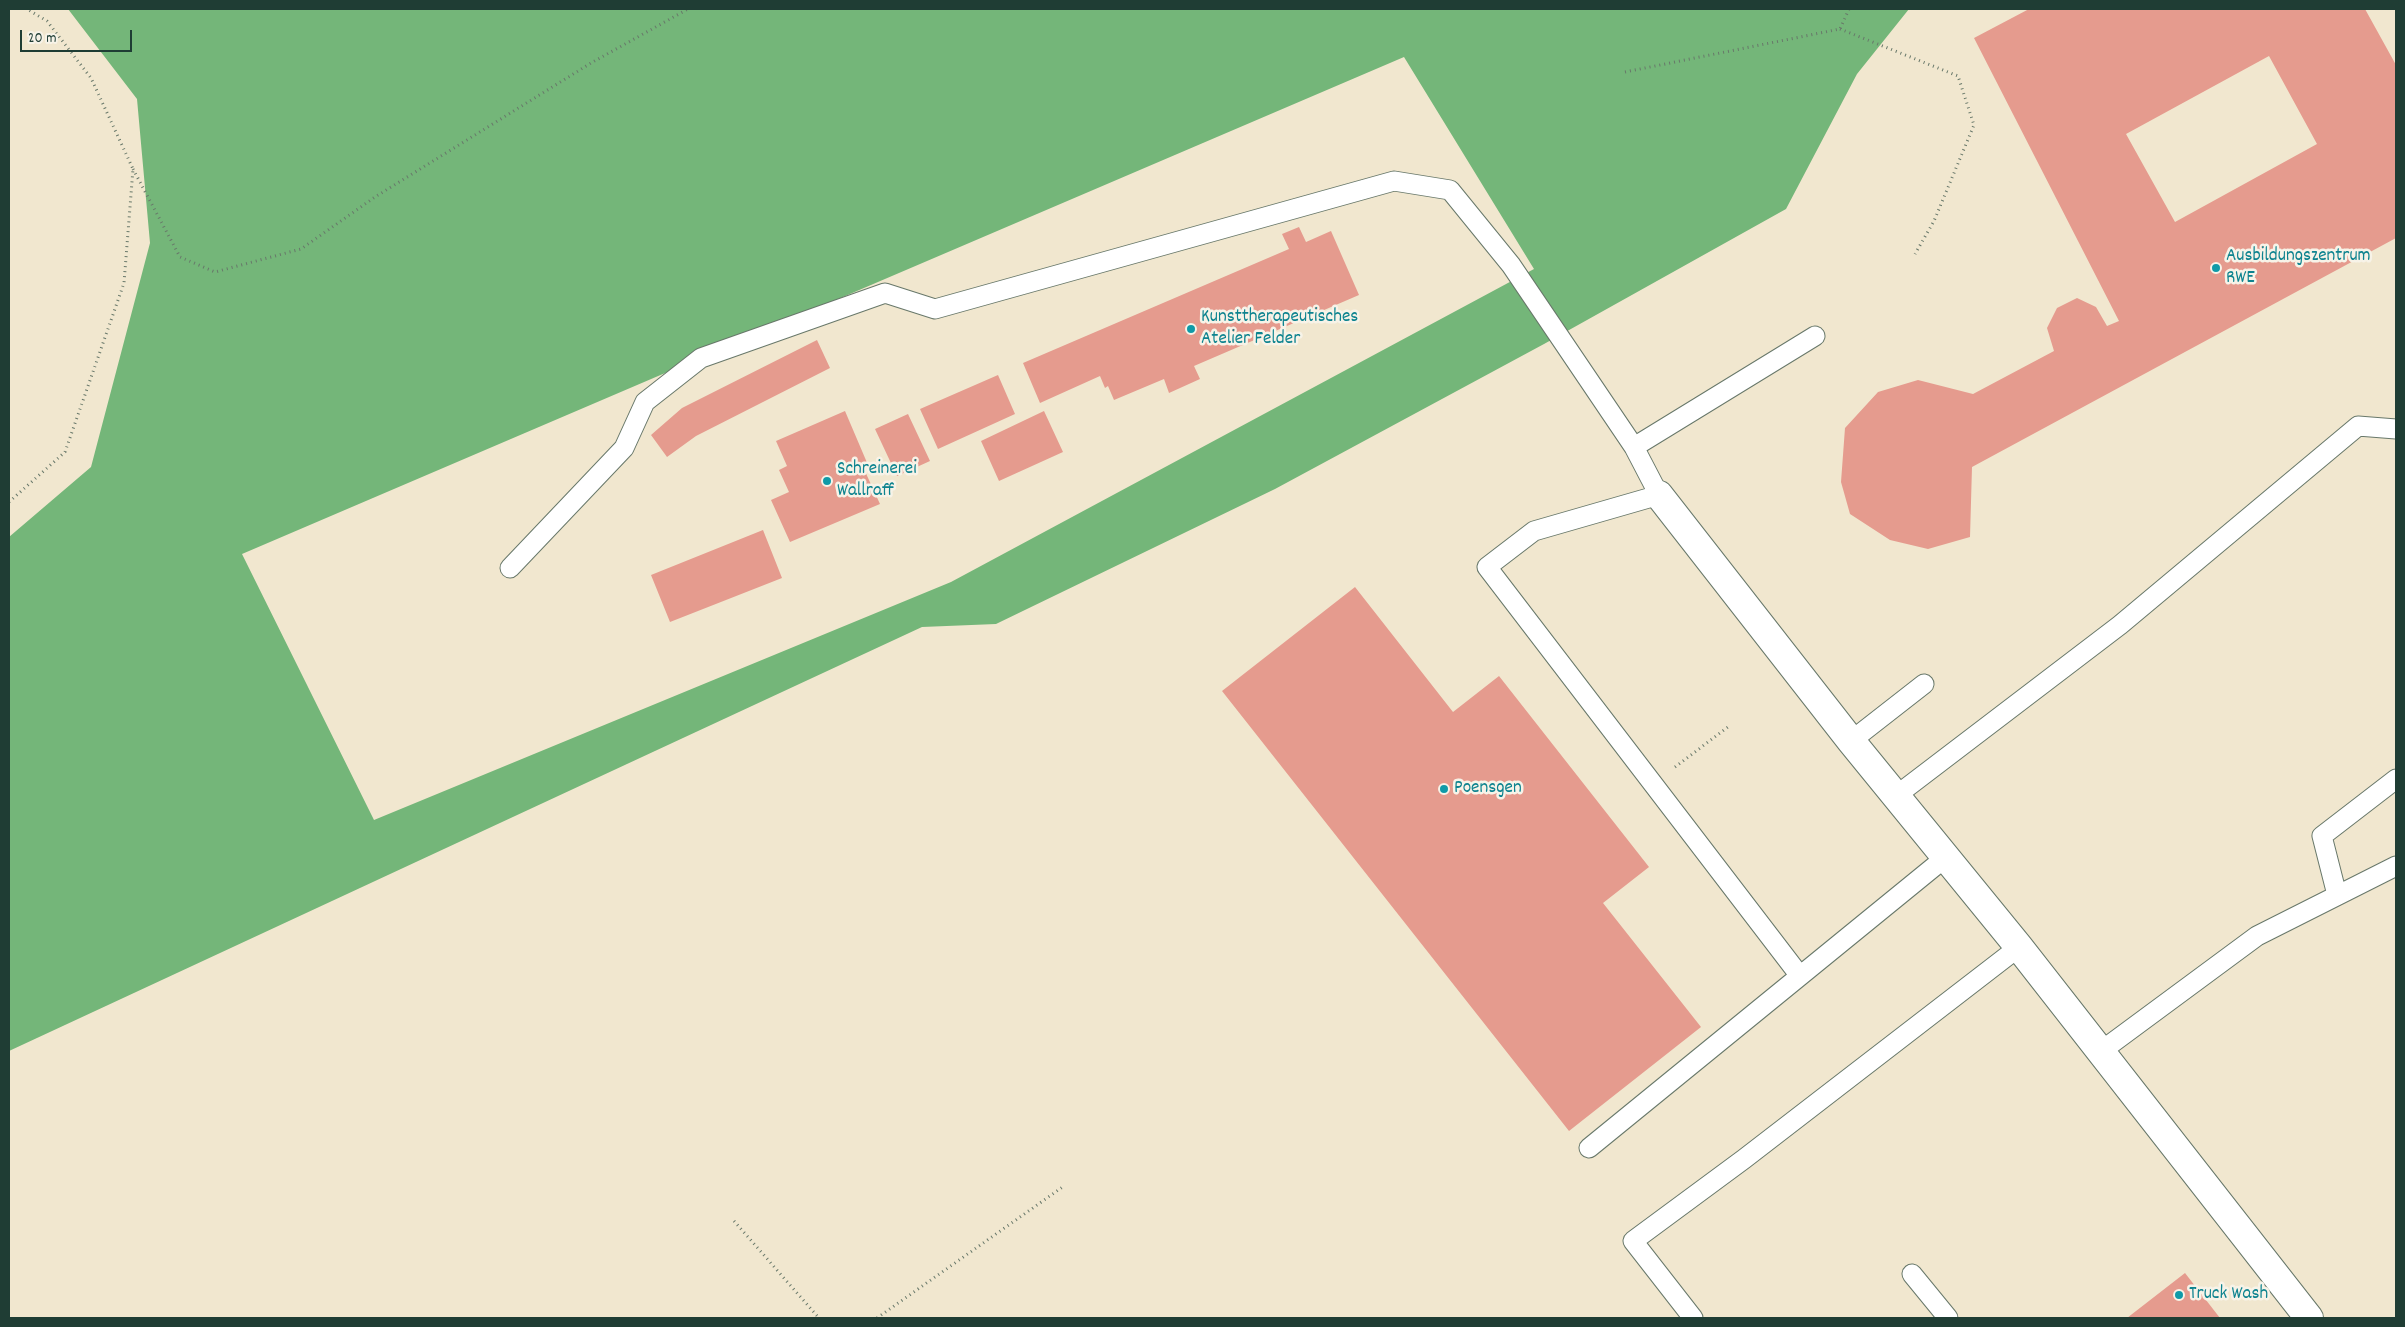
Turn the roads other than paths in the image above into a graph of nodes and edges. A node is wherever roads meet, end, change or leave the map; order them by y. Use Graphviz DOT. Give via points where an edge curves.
graph roads {
  1 [pos="1815,336"];
  2 [pos="2396,429"];
  3 [pos="1634,447"];
  4 [pos="1659,495"];
  5 [pos="510,568"];
  6 [pos="1924,684"];
  7 [pos="1851,741"];
  8 [pos="2396,779"];
  9 [pos="1897,796"];
  10 [pos="1946,857"];
  11 [pos="2396,866"];
  12 [pos="2337,895"];
  13 [pos="2019,947"];
  14 [pos="1800,976"];
  15 [pos="2100,1052"];
  16 [pos="1589,1148"];
  17 [pos="1912,1274"];
  18 [pos="1694,1318"];
  19 [pos="1948,1318"];
  20 [pos="2309,1318"];
  1 -- 3 [label="lane"];
  2 -- 9 [label="lane" via="2358,426 2120,625"];
  3 -- 4 [label="lane"];
  3 -- 5 [label="lane" via="1511,265 1450,190 1394,181 935,309 885,293 701,358 645,402 624,448"];
  4 -- 7 [label="street"];
  4 -- 14 [label="lane" via="1534,531 1487,567"];
  6 -- 7 [label="lane"];
  7 -- 9 [label="street"];
  8 -- 12 [label="lane" via="2322,836"];
  9 -- 10 [label="street"];
  10 -- 13 [label="street"];
  10 -- 14 [label="lane"];
  11 -- 12 [label="lane"];
  12 -- 15 [label="lane" via="2257,936"];
  13 -- 15 [label="street"];
  13 -- 18 [label="lane" via="1633,1241"];
  14 -- 16 [label="lane"];
  15 -- 20 [label="street"];
  17 -- 19 [label="lane"];
}
